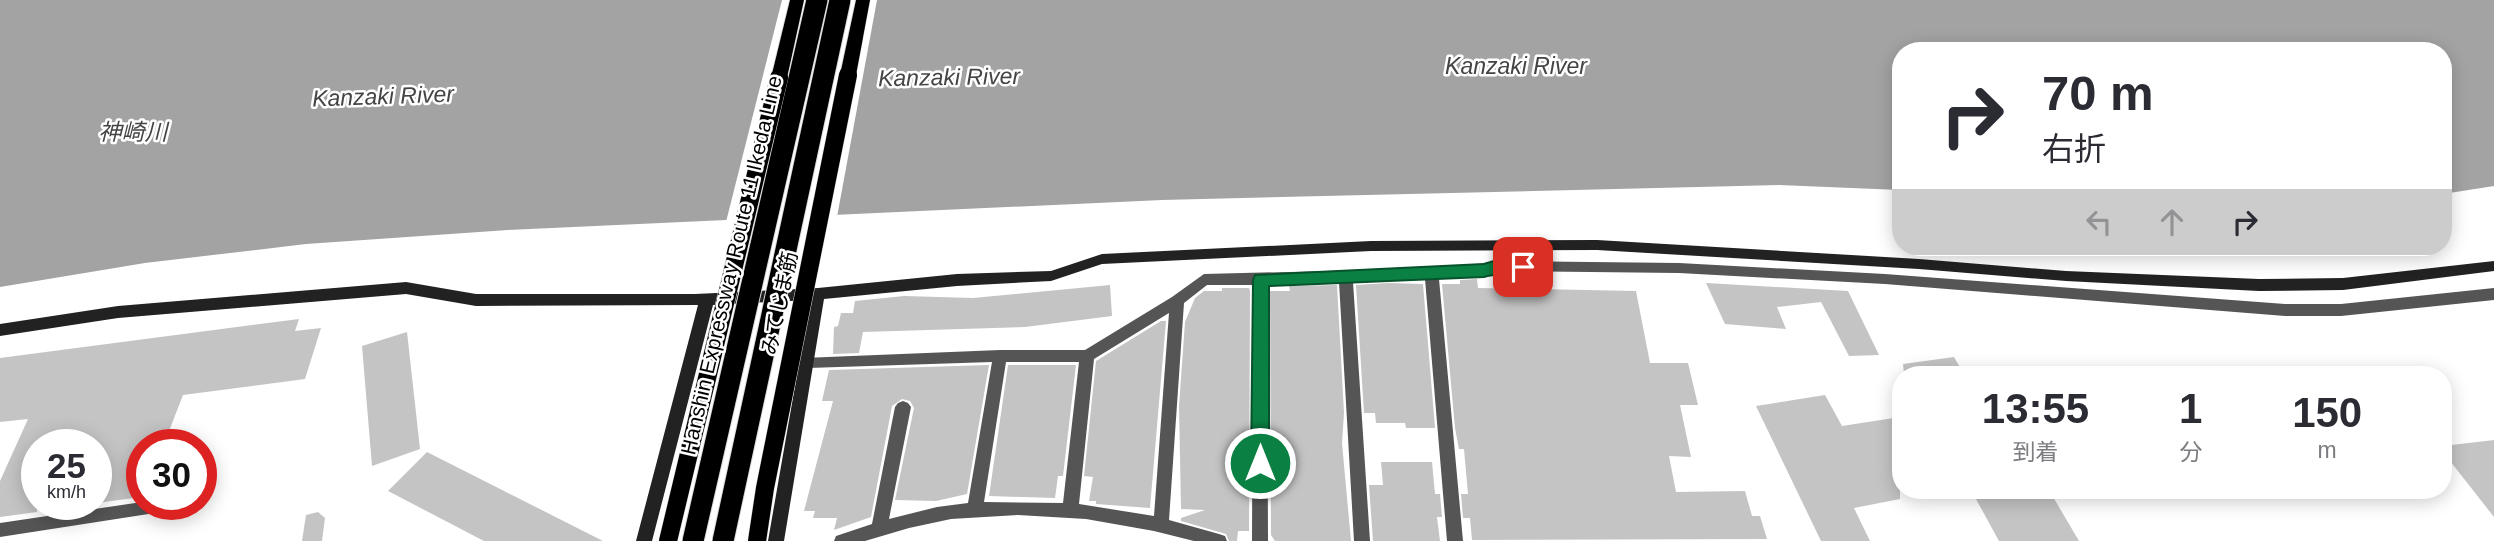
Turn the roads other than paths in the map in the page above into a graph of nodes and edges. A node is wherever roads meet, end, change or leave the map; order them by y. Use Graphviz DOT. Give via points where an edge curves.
graph roads {
  1 [pos="797,0"];
  2 [pos="817,0"];
  3 [pos="840,0"];
  4 [pos="863,0"];
  5 [pos="2494,266"];
  6 [pos="1431,273"];
  7 [pos="1346,277"];
  8 [pos="1261,280"];
  9 [pos="818,294"];
  10 [pos="2494,294"];
  11 [pos="707,299"];
  12 [pos="1177,301"];
  13 [pos="0,330"];
  14 [pos="1000,356"];
  15 [pos="1087,356"];
  16 [pos="808,362"];
  17 [pos="902,407"];
  18 [pos="975,509"];
  19 [pos="126,511"];
  20 [pos="1070,512"];
  21 [pos="1161,524"];
  22 [pos="0,530"];
  23 [pos="878,530"];
  24 [pos="644,541"];
  25 [pos="668,541"];
  26 [pos="693,541"];
  27 [pos="723,541"];
  28 [pos="757,541"];
  29 [pos="776,541"];
  30 [pos="842,541"];
  31 [pos="1219,541"];
  32 [pos="1259,541"];
  33 [pos="1362,541"];
  34 [pos="1455,541"];
  1 -- 25 [label="main road, bridge"];
  2 -- 26 [label="highway, Hanshin Expressway Route 11 Ikeda Line, bridge"];
  3 -- 27 [label="highway, bridge"];
  4 -- 28 [label="main road, みてじま筋, bridge"];
  5 -- 9 [label="street" via="2343,284 2259,285 1597,245 1475,244 1102,260 1051,276"];
  6 -- 7 [label="street"];
  6 -- 10 [label="street" via="1484,271 1497,266 1679,268 2285,310 2341,310"];
  6 -- 34 [label="street"];
  7 -- 8 [label="street"];
  7 -- 33 [label="street"];
  8 -- 12 [label="street" via="1204,279"];
  8 -- 32 [label="street"];
  9 -- 11 [label="street"];
  9 -- 16 [label="street"];
  11 -- 13 [label="street" via="476,300 406,288 118,312"];
  11 -- 24 [label="street"];
  12 -- 15 [label="street"];
  12 -- 21 [label="street"];
  14 -- 15 [label="street"];
  14 -- 16 [label="street"];
  14 -- 18 [label="street"];
  15 -- 20 [label="street"];
  16 -- 29 [label="street"];
  17 -- 23 [label="street"];
  18 -- 20 [label="street"];
  18 -- 23 [label="street"];
  19 -- 22 [label="street"];
  20 -- 21 [label="street"];
  21 -- 31 [label="street"];
  23 -- 30 [label="street"];
}
